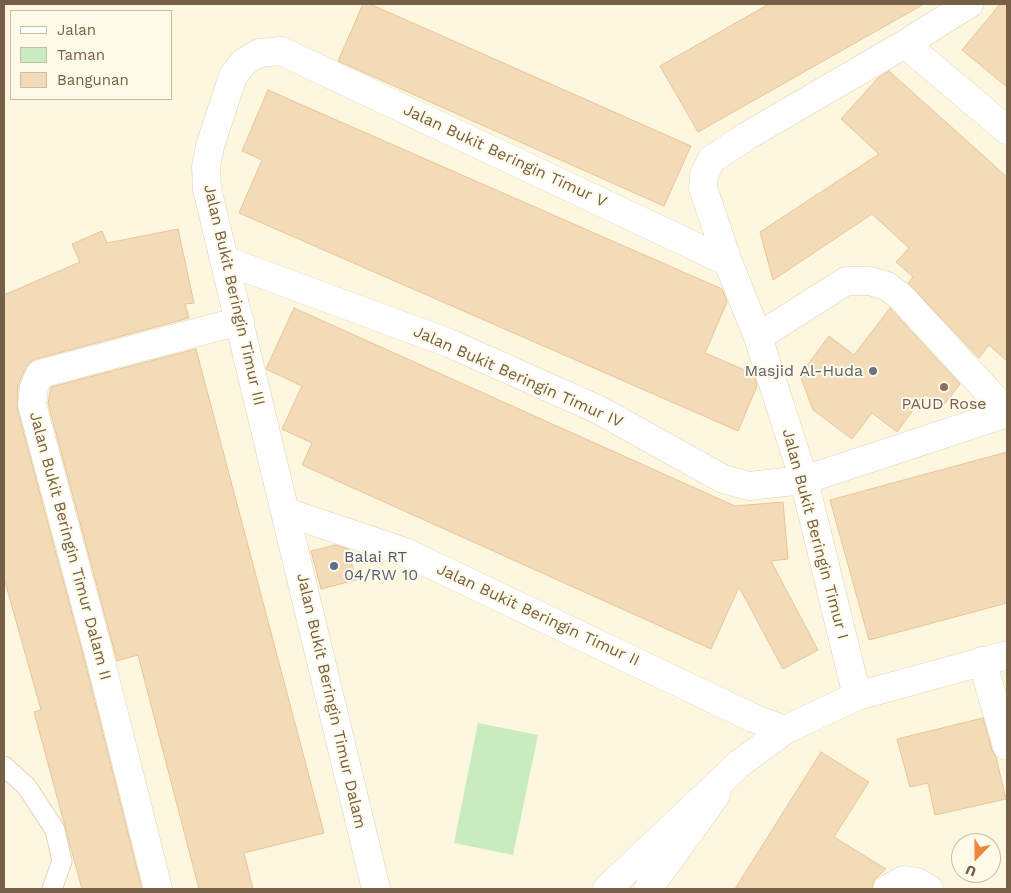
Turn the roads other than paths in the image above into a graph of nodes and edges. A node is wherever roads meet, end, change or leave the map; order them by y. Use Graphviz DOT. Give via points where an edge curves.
graph roads {
  1 [pos="969,4"];
  2 [pos="905,44"];
  3 [pos="281,51"];
  4 [pos="1007,130"];
  5 [pos="224,260"];
  6 [pos="728,262"];
  7 [pos="240,321"];
  8 [pos="758,337"];
  9 [pos="1007,412"];
  10 [pos="804,480"];
  11 [pos="286,512"];
  12 [pos="994,658"];
  13 [pos="857,696"];
  14 [pos="785,730"];
  15 [pos="1007,746"];
  16 [pos="739,764"];
  17 [pos="4,766"];
  18 [pos="52,889"];
  19 [pos="158,889"];
  20 [pos="376,889"];
  21 [pos="607,889"];
  22 [pos="648,889"];
  23 [pos="887,889"];
  24 [pos="929,889"];
  1 -- 2 [label="street, Jalan Bukit Beringin Timur I"];
  2 -- 4 [label="street"];
  2 -- 6 [label="street, Jalan Bukit Beringin Timur I" via="712,159 704,175 703,188"];
  3 -- 5 [label="street, Jalan Bukit Beringin Timur III" via="259,53 244,62 234,76 210,146 206,167 207,189"];
  3 -- 6 [label="street, Jalan Bukit Beringin Timur V"];
  5 -- 7 [label="street, Jalan Bukit Beringin Timur III"];
  5 -- 10 [label="street, Jalan Bukit Beringin Timur IV" via="449,342 600,410 723,479 748,486"];
  6 -- 8 [label="street, Jalan Bukit Beringin Timur I"];
  7 -- 11 [label="street, Jalan Bukit Beringin Timur III"];
  7 -- 19 [label="street, Jalan Bukit Beringin Timur Dalam II" via="40,374 34,387 32,404"];
  8 -- 9 [label="street" via="846,281 870,281 887,286 903,299"];
  8 -- 10 [label="street, Jalan Bukit Beringin Timur I"];
  9 -- 10 [label="street, Jalan Bukit Beringin Timur IV"];
  10 -- 13 [label="street, Jalan Bukit Beringin Timur I"];
  11 -- 14 [label="street, Jalan Bukit Beringin Timur II" via="405,552 752,718"];
  11 -- 20 [label="street, Jalan Bukit Beringin Timur Dalam"];
  12 -- 13 [label="street"];
  12 -- 15 [label="street"];
  13 -- 14 [label="street"];
  14 -- 16 [label="street"];
  16 -- 21 [label="street"];
  16 -- 22 [label="street"];
  17 -- 18 [label="lane" via="27,787 55,830 62,861"];
  23 -- 24 [label="street" via="904,880 918,882"];
}
